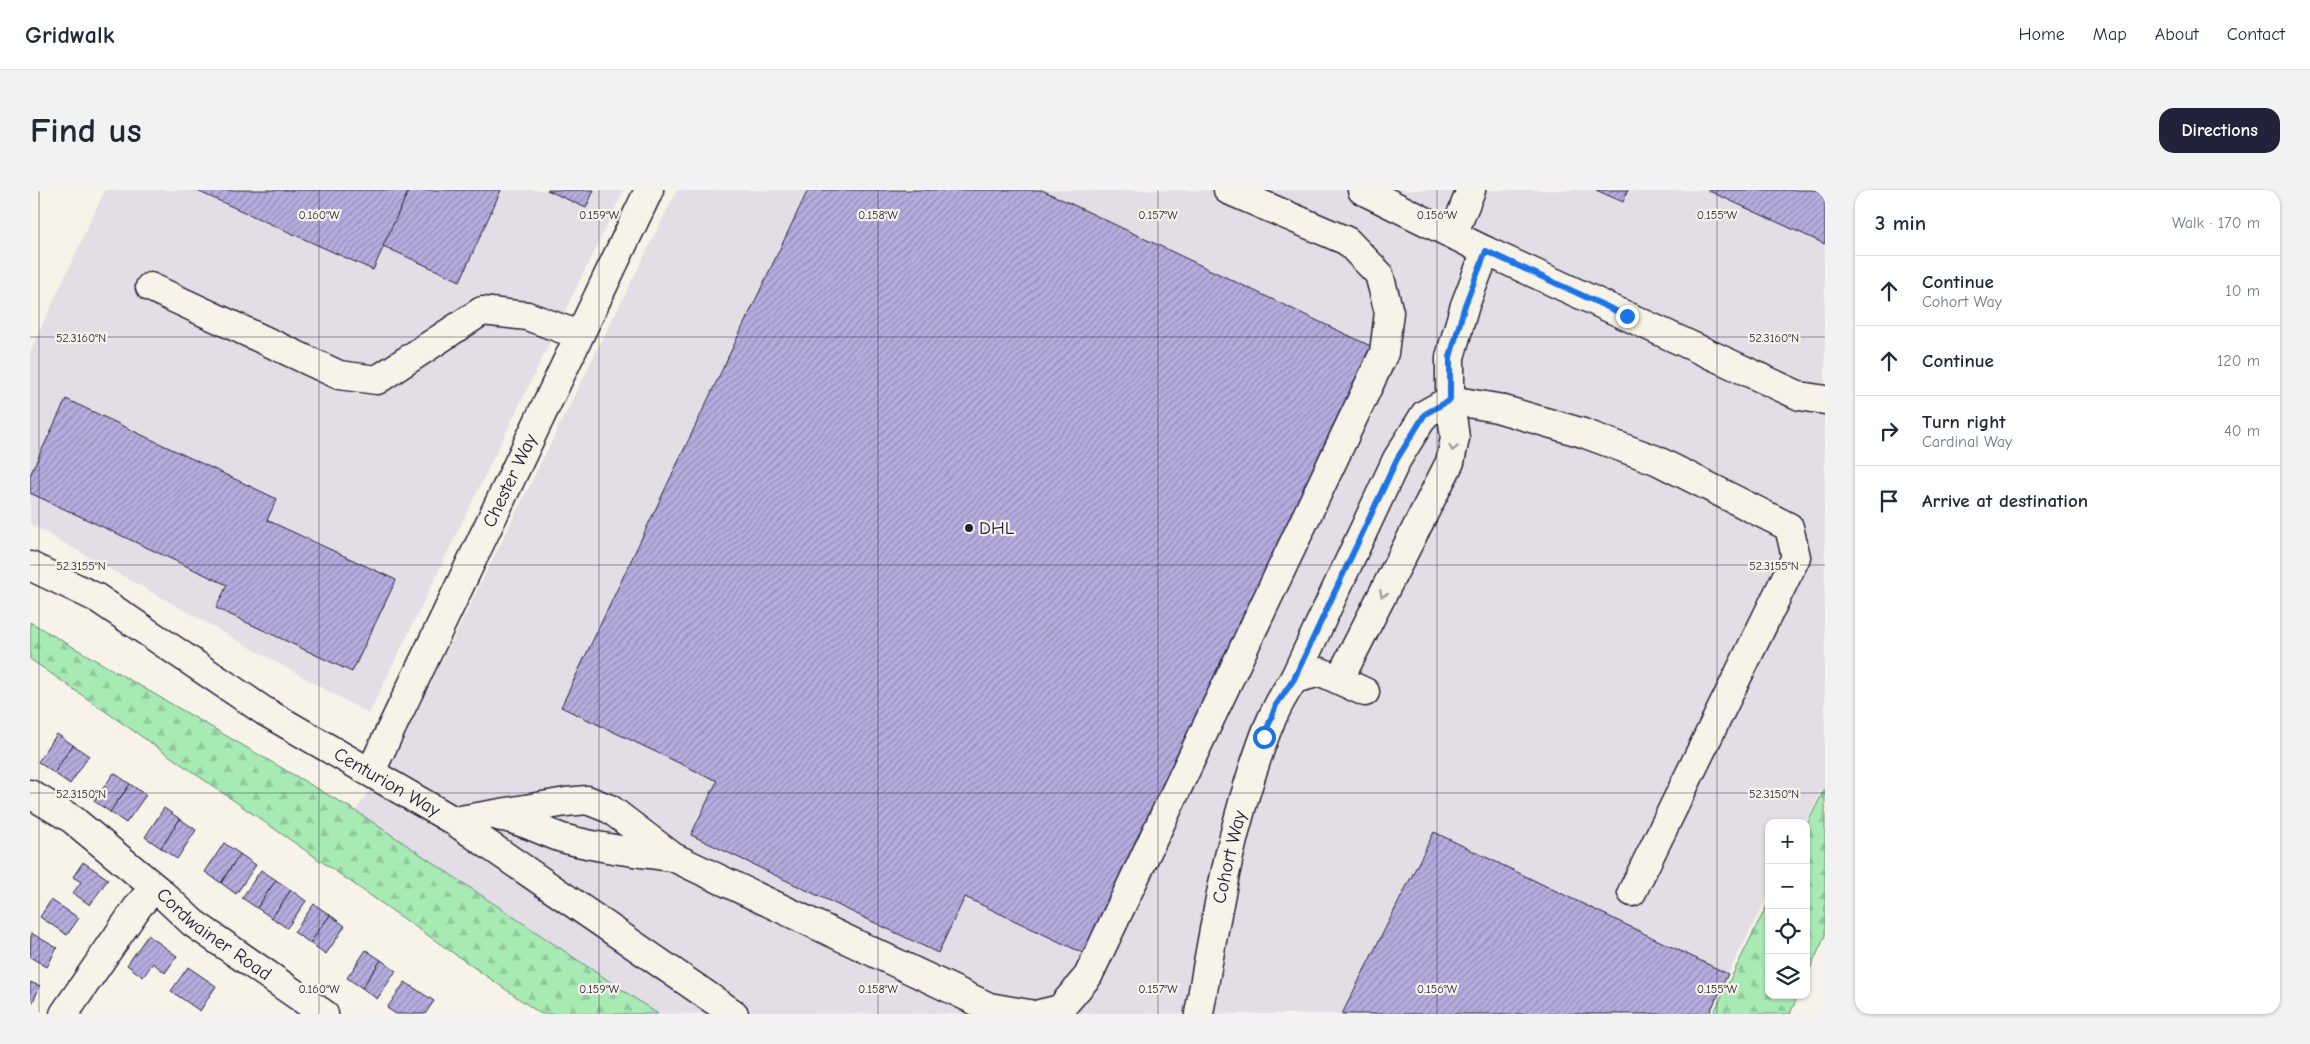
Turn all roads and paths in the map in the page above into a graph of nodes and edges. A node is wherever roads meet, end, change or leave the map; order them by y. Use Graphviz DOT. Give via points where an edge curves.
graph roads {
  1 [pos="649,190"];
  2 [pos="1228,190"];
  3 [pos="1362,190"];
  4 [pos="1472,190"];
  5 [pos="1453,235"];
  6 [pos="1486,251"];
  7 [pos="150,287"];
  8 [pos="579,335"];
  9 [pos="1450,400"];
  10 [pos="1825,400"];
  11 [pos="30,566"];
  12 [pos="1340,678"];
  13 [pos="1294,679"];
  14 [pos="1364,692"];
  15 [pos="371,771"];
  16 [pos="30,794"];
  17 [pos="490,815"];
  18 [pos="454,821"];
  19 [pos="673,857"];
  20 [pos="159,891"];
  21 [pos="1632,892"];
  22 [pos="64,1014"];
  23 [pos="324,1014"];
  24 [pos="734,1014"];
  25 [pos="1029,1014"];
  26 [pos="1039,1014"];
  27 [pos="1199,1014"];
  1 -- 8 [label="street, Chester Way"];
  2 -- 26 [label="street" via="1347,241 1379,274 1389,312 1384,353 1088,976 1060,1009"];
  3 -- 5 [label="street"];
  4 -- 5 [label="street"];
  5 -- 6 [label="street"];
  6 -- 9 [label="street" via="1465,305 1450,357"];
  6 -- 10 [label="street" via="1800,396"];
  7 -- 8 [label="street" via="339,376 376,380 482,311 527,316"];
  8 -- 15 [label="street, Chester Way"];
  9 -- 12 [label="street, one-way" via="1454,438 1450,462"];
  9 -- 13 [label="street, Cohort Way" via="1425,414 1397,459"];
  9 -- 21 [label="street" via="1497,408 1583,433 1656,460 1790,527 1796,558"];
  11 -- 15 [label="street, Centurion Way" via="97,598 264,711"];
  12 -- 13 [label="street" via="1321,672"];
  12 -- 14 [label="street"];
  13 -- 27 [label="street, Cohort Way" via="1276,705 1238,817"];
  15 -- 18 [label="street, Centurion Way"];
  16 -- 20 [label="street" via="72,819"];
  17 -- 18 [label="street"];
  17 -- 19 [label="street" via="519,820 560,837 602,848"];
  17 -- 19 [label="street" via="587,800 610,809"];
  18 -- 24 [label="street, Centurion Way"];
  19 -- 25 [label="street" via="989,1007"];
  20 -- 22 [label="street, Cordwainer Road" via="150,893 139,905"];
  20 -- 23 [label="street, Cordwainer Road" via="193,923"];
}
